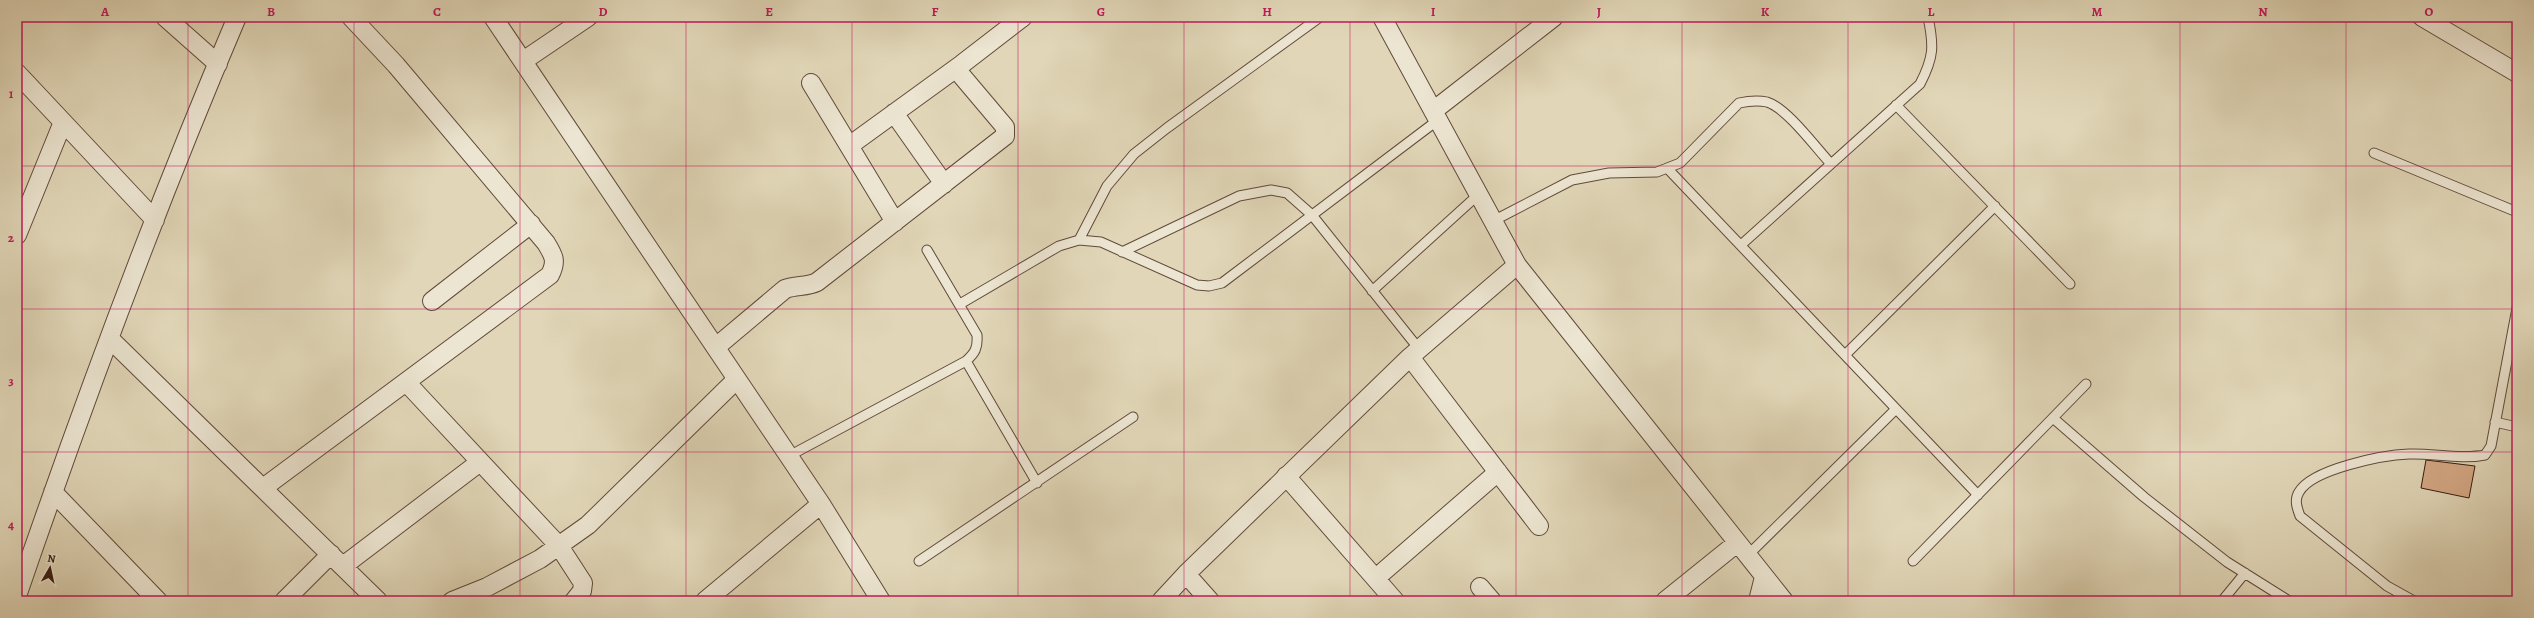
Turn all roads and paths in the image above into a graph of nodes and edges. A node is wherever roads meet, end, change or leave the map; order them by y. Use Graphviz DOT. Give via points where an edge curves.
graph roads {
  1 [pos="165,17"];
  2 [pos="237,17"];
  3 [pos="351,17"];
  4 [pos="493,17"];
  5 [pos="588,17"];
  6 [pos="1023,17"];
  7 [pos="1320,17"];
  8 [pos="1382,17"];
  9 [pos="1554,17"];
  10 [pos="1928,17"];
  11 [pos="2422,17"];
  12 [pos="2443,22"];
  13 [pos="523,61"];
  14 [pos="218,64"];
  15 [pos="956,69"];
  16 [pos="17,73"];
  17 [pos="2517,73"];
  18 [pos="811,83"];
  19 [pos="1896,105"];
  20 [pos="894,114"];
  21 [pos="1436,115"];
  22 [pos="63,122"];
  23 [pos="849,146"];
  24 [pos="2374,154"];
  25 [pos="1831,164"];
  26 [pos="1667,168"];
  27 [pos="944,184"];
  28 [pos="1478,194"];
  29 [pos="1994,206"];
  30 [pos="2517,212"];
  31 [pos="20,214"];
  32 [pos="1312,215"];
  33 [pos="155,220"];
  34 [pos="1493,221"];
  35 [pos="896,222"];
  36 [pos="530,224"];
  37 [pos="17,235"];
  38 [pos="1079,240"];
  39 [pos="1741,246"];
  40 [pos="927,250"];
  41 [pos="1122,252"];
  42 [pos="1517,265"];
  43 [pos="2070,284"];
  44 [pos="1372,291"];
  45 [pos="432,301"];
  46 [pos="960,304"];
  47 [pos="2517,308"];
  48 [pos="110,339"];
  49 [pos="716,347"];
  50 [pos="1414,353"];
  51 [pos="1845,355"];
  52 [pos="966,361"];
  53 [pos="737,380"];
  54 [pos="406,382"];
  55 [pos="2086,384"];
  56 [pos="1896,409"];
  57 [pos="1133,417"];
  58 [pos="2053,418"];
  59 [pos="2495,422"];
  60 [pos="2517,427"];
  61 [pos="789,456"];
  62 [pos="480,462"];
  63 [pos="1498,472"];
  64 [pos="1286,476"];
  65 [pos="1037,483"];
  66 [pos="263,488"];
  67 [pos="53,492"];
  68 [pos="1978,495"];
  69 [pos="821,504"];
  70 [pos="1538,526"];
  71 [pos="559,546"];
  72 [pos="1742,549"];
  73 [pos="24,550"];
  74 [pos="337,560"];
  75 [pos="919,561"];
  76 [pos="1913,561"];
  77 [pos="2245,573"];
  78 [pos="1186,574"];
  79 [pos="1764,577"];
  80 [pos="1376,578"];
  81 [pos="1480,587"];
  82 [pos="723,595"];
  83 [pos="17,596"];
  84 [pos="456,600"];
  85 [pos="158,601"];
  86 [pos="284,601"];
  87 [pos="378,601"];
  88 [pos="574,601"];
  89 [pos="705,601"];
  90 [pos="881,601"];
  91 [pos="1161,601"];
  92 [pos="1210,601"];
  93 [pos="1395,601"];
  94 [pos="1492,601"];
  95 [pos="1665,601"];
  96 [pos="1758,601"];
  97 [pos="1784,601"];
  98 [pos="2222,601"];
  99 [pos="2289,601"];
  100 [pos="2414,601"];
  1 -- 14 [label="street"];
  2 -- 14 [label="street"];
  3 -- 36 [label="street" via="396,65"];
  4 -- 13 [label="street"];
  5 -- 13 [label="street"];
  6 -- 15 [label="street"];
  7 -- 38 [label="lane" via="1134,154 1107,186"];
  8 -- 21 [label="street"];
  9 -- 21 [label="street"];
  10 -- 19 [label="lane" via="1933,42 1929,67 1920,84"];
  11 -- 12 [label="street"];
  12 -- 17 [label="street"];
  13 -- 49 [label="street"];
  14 -- 33 [label="street"];
  15 -- 20 [label="street"];
  15 -- 27 [label="street" via="1007,131 1005,136"];
  16 -- 22 [label="street"];
  18 -- 23 [label="street"];
  19 -- 25 [label="lane"];
  19 -- 29 [label="lane"];
  20 -- 23 [label="street"];
  20 -- 27 [label="street"];
  21 -- 28 [label="street"];
  21 -- 32 [label="lane"];
  22 -- 31 [label="street"];
  22 -- 33 [label="street"];
  23 -- 35 [label="street"];
  24 -- 30 [label="lane"];
  25 -- 26 [label="lane" via="1786,115 1768,102 1752,101 1739,103 1680,163"];
  25 -- 39 [label="lane"];
  26 -- 34 [label="lane" via="1657,172 1609,173 1572,180"];
  26 -- 39 [label="lane"];
  27 -- 35 [label="street"];
  28 -- 34 [label="street"];
  28 -- 44 [label="lane"];
  29 -- 43 [label="lane"];
  29 -- 51 [label="lane"];
  31 -- 37 [label="street"];
  32 -- 41 [label="lane" via="1287,193 1271,190 1238,196"];
  32 -- 41 [label="lane" via="1222,283 1209,286 1197,285"];
  32 -- 44 [label="lane"];
  33 -- 48 [label="street"];
  34 -- 42 [label="street"];
  35 -- 49 [label="street" via="818,282 785,289"];
  36 -- 45 [label="street"];
  36 -- 54 [label="street" via="553,254 555,264 550,275"];
  38 -- 41 [label="lane" via="1101,242"];
  38 -- 46 [label="lane" via="1059,246"];
  39 -- 51 [label="lane"];
  40 -- 46 [label="lane"];
  42 -- 50 [label="street"];
  42 -- 72 [label="street"];
  44 -- 50 [label="lane"];
  46 -- 52 [label="lane" via="977,335 978,345 974,354"];
  47 -- 59 [label="lane"];
  48 -- 66 [label="street"];
  48 -- 67 [label="street"];
  49 -- 53 [label="street"];
  50 -- 63 [label="street"];
  50 -- 64 [label="street"];
  51 -- 56 [label="lane"];
  52 -- 61 [label="lane"];
  52 -- 65 [label="lane"];
  53 -- 61 [label="street"];
  53 -- 71 [label="street" via="588,525"];
  54 -- 62 [label="street"];
  54 -- 66 [label="street"];
  55 -- 58 [label="lane"];
  56 -- 68 [label="lane"];
  56 -- 72 [label="lane"];
  57 -- 65 [label="lane"];
  58 -- 68 [label="lane"];
  58 -- 77 [label="lane" via="2144,498"];
  59 -- 60 [label="lane"];
  59 -- 100 [label="lane" via="2491,446 2485,455 2390,455 2324,474 2298,493 2296,504 2300,516 2387,586"];
  61 -- 69 [label="street"];
  62 -- 71 [label="street"];
  62 -- 74 [label="street"];
  63 -- 70 [label="street"];
  63 -- 80 [label="street"];
  64 -- 78 [label="street"];
  64 -- 80 [label="street"];
  65 -- 75 [label="lane"];
  66 -- 74 [label="street"];
  67 -- 73 [label="street"];
  67 -- 85 [label="street"];
  68 -- 76 [label="lane"];
  69 -- 82 [label="street"];
  69 -- 90 [label="street"];
  71 -- 84 [label="street" via="488,587"];
  71 -- 88 [label="street" via="583,583 582,591"];
  72 -- 79 [label="street"];
  72 -- 95 [label="street"];
  73 -- 83 [label="street"];
  74 -- 86 [label="street"];
  74 -- 87 [label="street"];
  77 -- 98 [label="lane"];
  77 -- 99 [label="lane"];
  78 -- 91 [label="street"];
  78 -- 92 [label="street"];
  79 -- 96 [label="street"];
  79 -- 97 [label="street"];
  80 -- 93 [label="street"];
  81 -- 94 [label="street"];
  82 -- 89 [label="street"];
}
